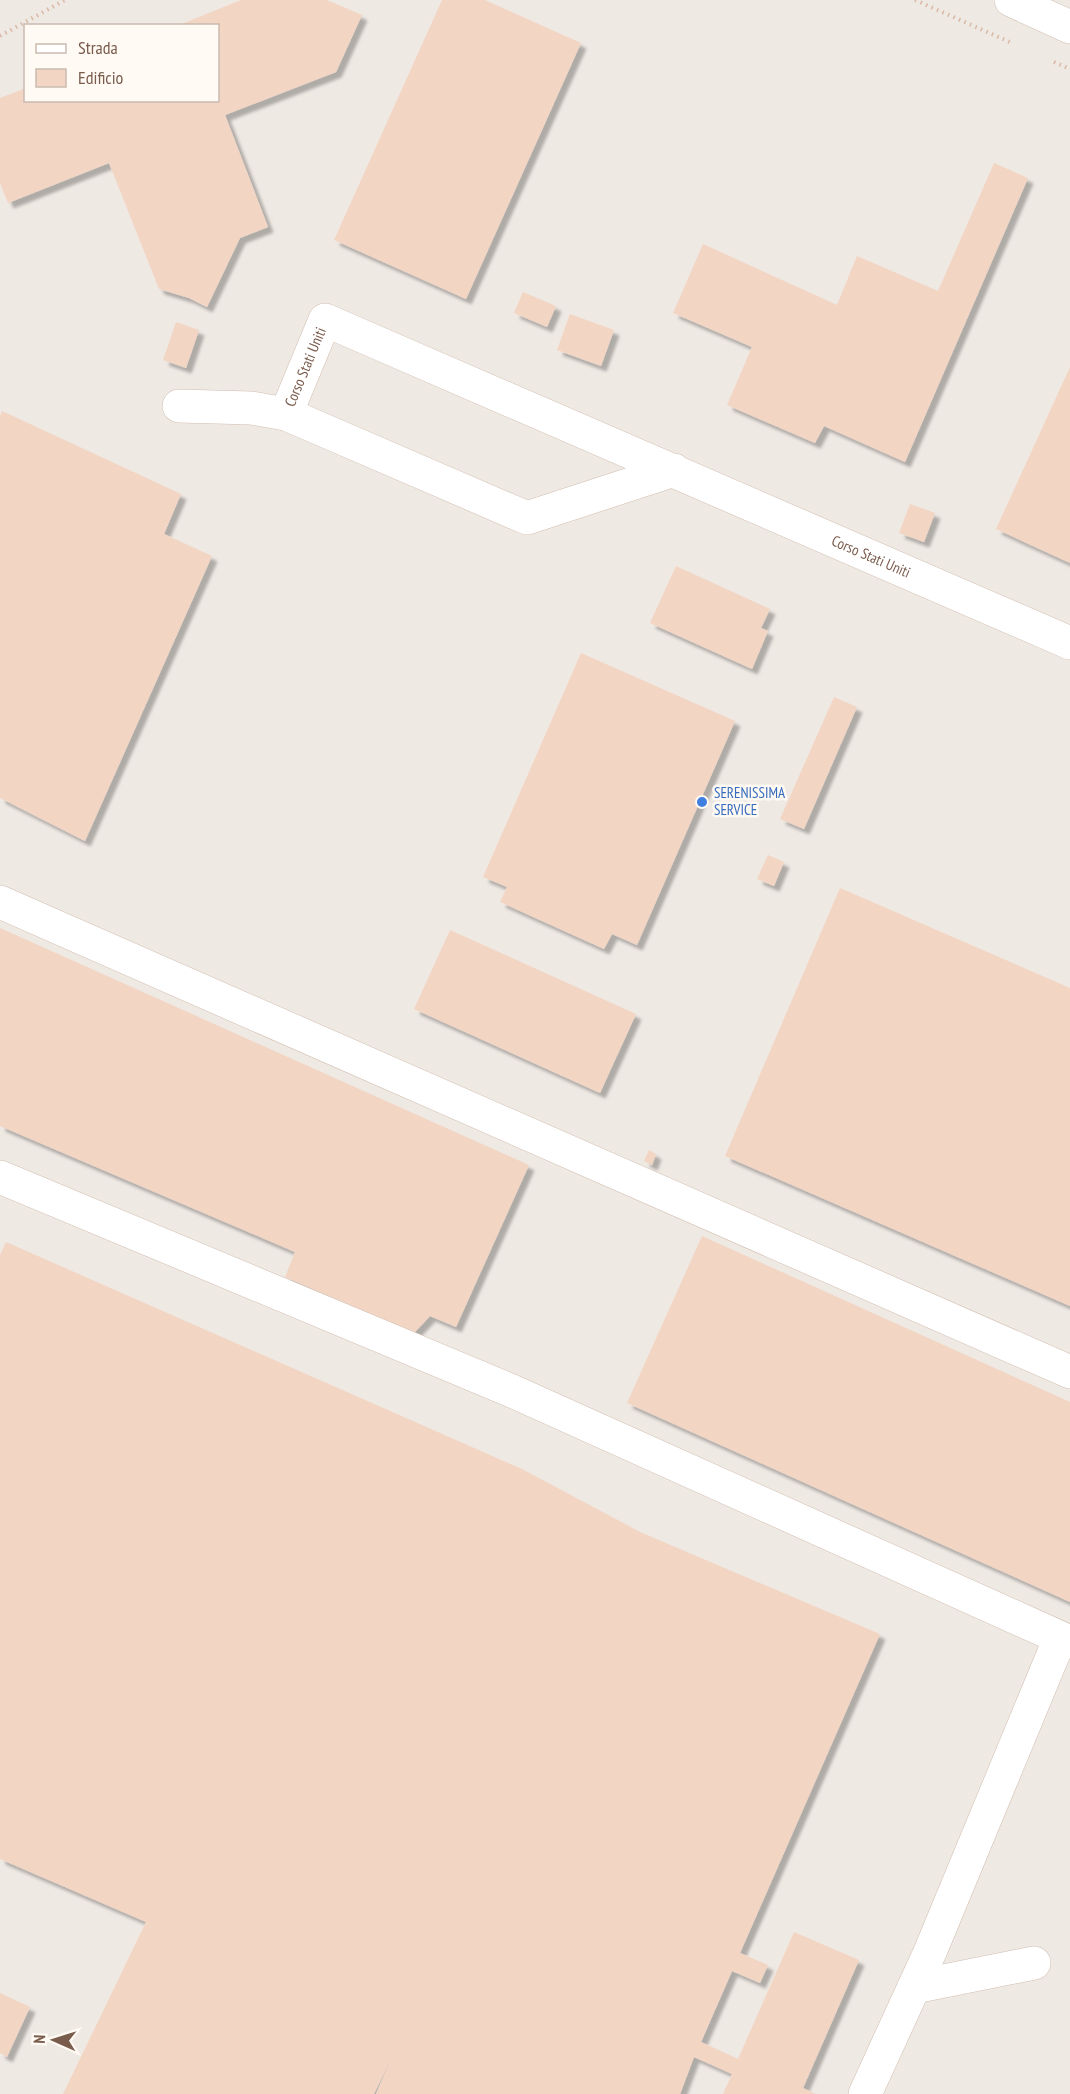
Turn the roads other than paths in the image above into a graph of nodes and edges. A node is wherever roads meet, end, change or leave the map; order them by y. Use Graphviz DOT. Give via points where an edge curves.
graph roads {
  1 [pos="1011,0"];
  2 [pos="1070,27"];
  3 [pos="179,406"];
  4 [pos="286,414"];
  5 [pos="674,470"];
  6 [pos="1070,643"];
  7 [pos="0,902"];
  8 [pos="0,1177"];
  9 [pos="1070,1372"];
  10 [pos="1065,1640"];
  11 [pos="1034,1963"];
  12 [pos="914,1987"];
  13 [pos="865,2094"];
  1 -- 2 [label="street"];
  3 -- 4 [label="street" via="251,408"];
  4 -- 5 [label="street, Corso Stati Uniti" via="527,518"];
  4 -- 5 [label="street, Corso Stati Uniti" via="325,320"];
  5 -- 6 [label="street, Corso Stati Uniti"];
  7 -- 9 [label="street"];
  8 -- 10 [label="street" via="512,1391"];
  10 -- 12 [label="street"];
  11 -- 12 [label="street"];
  12 -- 13 [label="street"];
}
